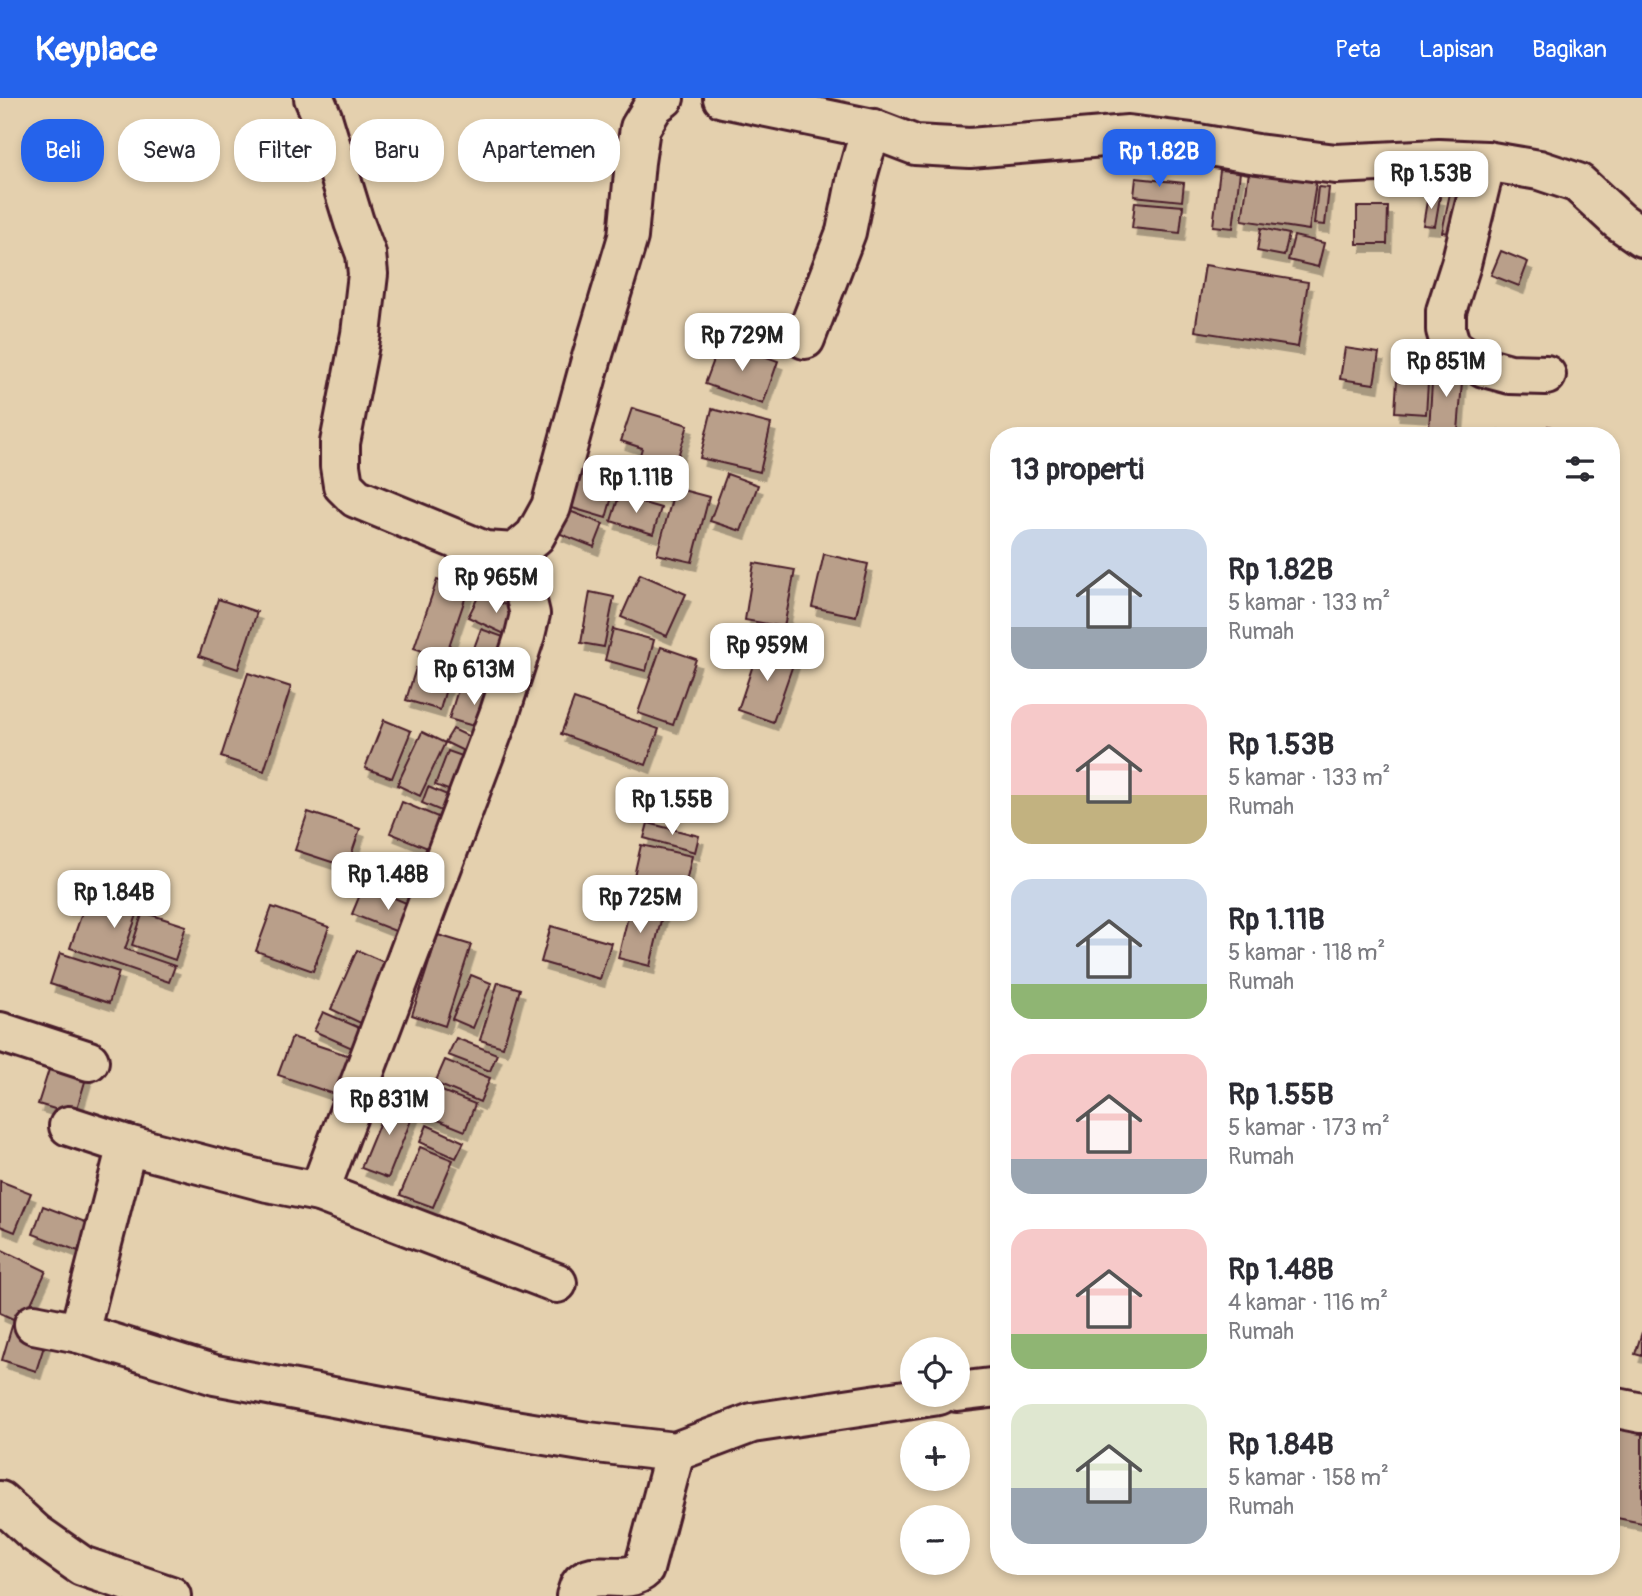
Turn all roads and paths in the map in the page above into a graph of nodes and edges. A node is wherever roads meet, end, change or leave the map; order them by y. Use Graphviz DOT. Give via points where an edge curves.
graph roads {
  1 [pos="314,98"];
  2 [pos="664,98"];
  3 [pos="723,98"];
  4 [pos="873,129"];
  5 [pos="1486,160"];
  6 [pos="1642,237"];
  7 [pos="805,339"];
  8 [pos="1546,375"];
  9 [pos="515,553"];
  10 [pos="0,1032"];
  11 [pos="89,1061"];
  12 [pos="69,1126"];
  13 [pos="127,1145"];
  14 [pos="319,1192"];
  15 [pos="557,1283"];
  16 [pos="34,1324"];
  17 [pos="79,1333"];
  18 [pos="990,1388"];
  19 [pos="970,1390"];
  20 [pos="900,1401"];
  21 [pos="1620,1409"];
  22 [pos="1642,1413"];
  23 [pos="675,1452"];
  24 [pos="0,1501"];
  25 [pos="172,1596"];
  26 [pos="576,1596"];
  1 -- 9 [label="street" via="366,254 368,274 341,443 343,485 356,498 485,551"];
  2 -- 9 [label="street" via="640,128 628,237 551,507 535,536"];
  3 -- 4 [label="street"];
  4 -- 5 [label="street" via="915,145 970,148 1128,135 1336,164"];
  4 -- 7 [label="street" via="846,232"];
  5 -- 6 [label="street" via="1578,183"];
  5 -- 8 [label="street" via="1446,330 1451,346 1484,367 1510,374"];
  9 -- 14 [label="street" via="530,614 525,635"];
  10 -- 11 [label="street"];
  12 -- 13 [label="street"];
  13 -- 14 [label="street"];
  13 -- 17 [label="street"];
  14 -- 15 [label="street"];
  16 -- 17 [label="street"];
  17 -- 23 [label="street" via="215,1375 489,1426"];
  18 -- 19 [label="street"];
  20 -- 23 [label="street" via="752,1423"];
  21 -- 22 [label="street"];
  23 -- 26 [label="street" via="644,1569 629,1578 587,1578"];
  24 -- 25 [label="street" via="82,1566"];
}
